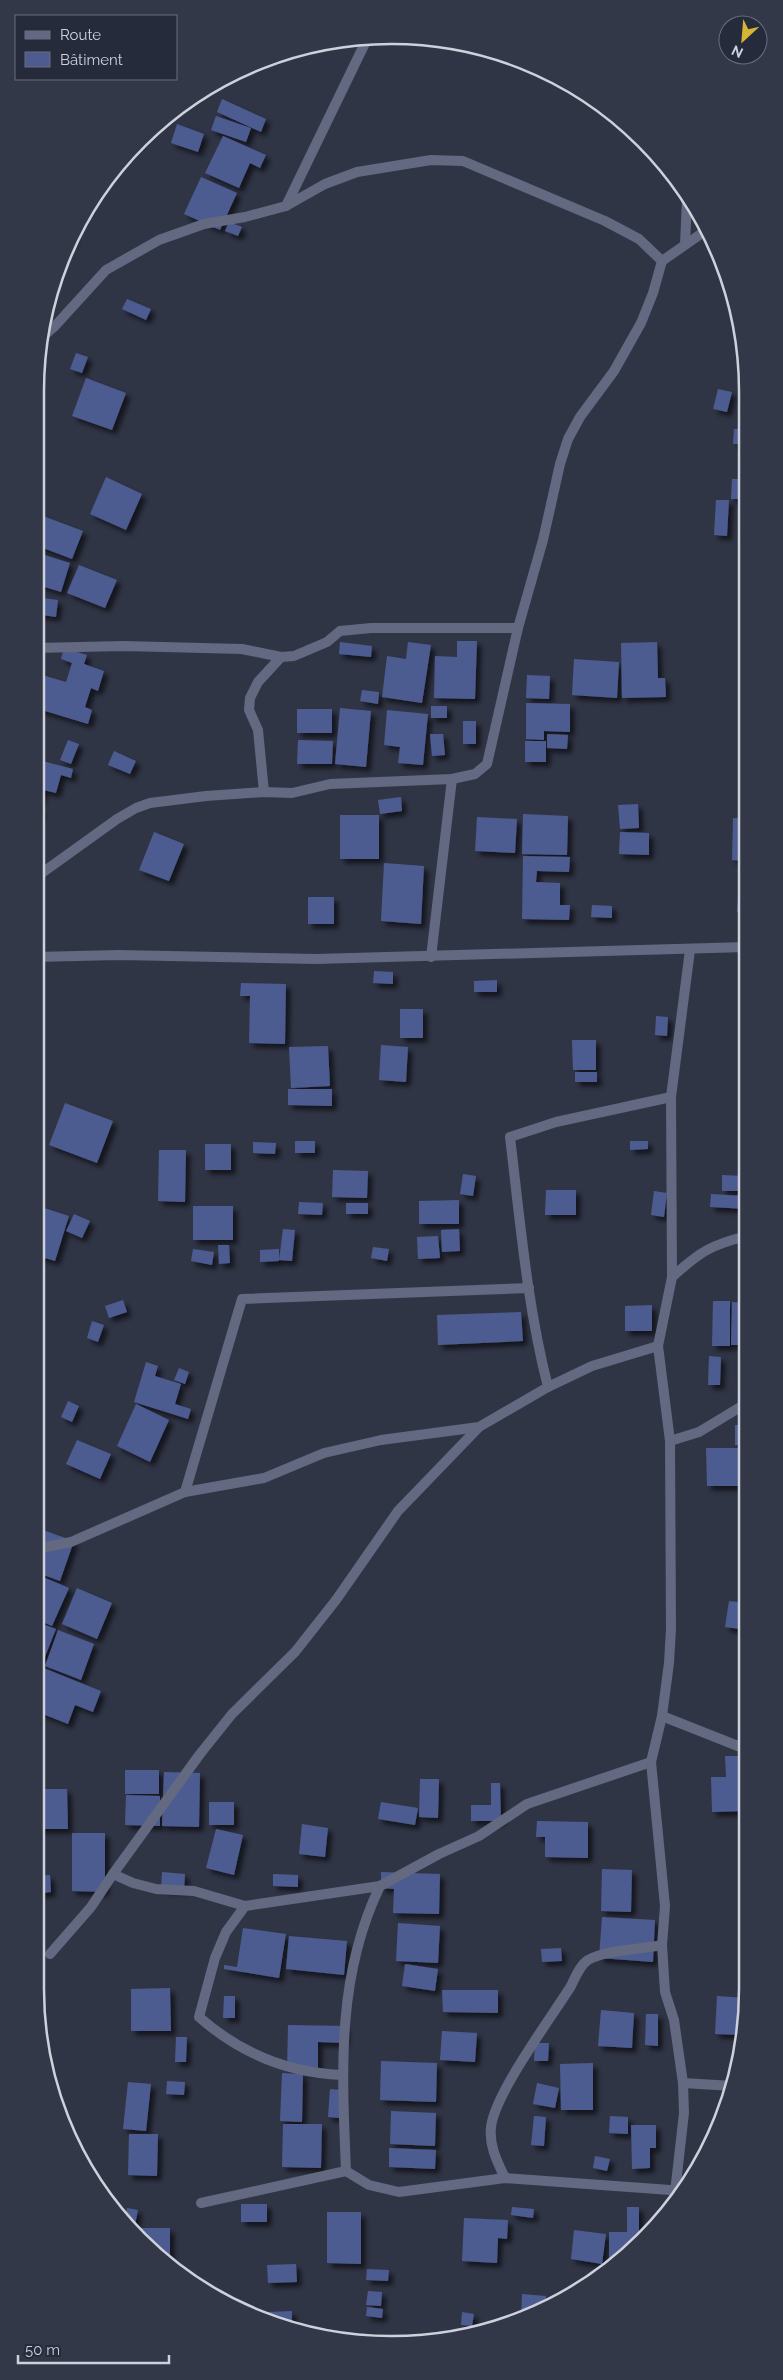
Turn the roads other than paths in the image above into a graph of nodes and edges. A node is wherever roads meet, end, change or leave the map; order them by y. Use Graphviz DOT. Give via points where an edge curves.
graph roads {
  1 [pos="364,45"];
  2 [pos="286,206"];
  3 [pos="687,207"];
  4 [pos="701,234"];
  5 [pos="685,244"];
  6 [pos="662,261"];
  7 [pos="49,331"];
  8 [pos="518,628"];
  9 [pos="44,648"];
  10 [pos="281,656"];
  11 [pos="452,779"];
  12 [pos="264,792"];
  13 [pos="44,872"];
  14 [pos="739,947"];
  15 [pos="690,950"];
  16 [pos="44,957"];
  17 [pos="430,957"];
  18 [pos="671,1097"];
  19 [pos="739,1238"];
  20 [pos="672,1276"];
  21 [pos="528,1288"];
  22 [pos="658,1346"];
  23 [pos="548,1387"];
  24 [pos="739,1408"];
  25 [pos="479,1427"];
  26 [pos="670,1441"];
  27 [pos="185,1492"];
  28 [pos="44,1547"];
  29 [pos="662,1716"];
  30 [pos="739,1746"];
  31 [pos="651,1762"];
  32 [pos="113,1874"];
  33 [pos="380,1886"];
  34 [pos="245,1906"];
  35 [pos="662,1945"];
  36 [pos="50,1954"];
  37 [pos="342,2075"];
  38 [pos="683,2083"];
  39 [pos="725,2086"];
  40 [pos="346,2170"];
  41 [pos="505,2178"];
  42 [pos="678,2186"];
  43 [pos="672,2194"];
  44 [pos="201,2203"];
  1 -- 2 [label="street"];
  2 -- 6 [label="street" via="325,184 357,172 430,160 463,161 606,221 639,239"];
  2 -- 7 [label="street" via="204,224 159,240 106,270"];
  3 -- 5 [label="street"];
  4 -- 5 [label="street"];
  5 -- 6 [label="street"];
  6 -- 8 [label="street" via="654,293 641,324 568,439"];
  8 -- 10 [label="street" via="340,631 310,651"];
  8 -- 11 [label="street" via="487,764 475,774"];
  9 -- 10 [label="street" via="242,649"];
  10 -- 12 [label="street" via="258,682 250,698 249,710 258,730"];
  11 -- 12 [label="street" via="330,784 292,793"];
  11 -- 17 [label="street"];
  12 -- 13 [label="street" via="206,796 136,808"];
  14 -- 15 [label="street"];
  15 -- 17 [label="street"];
  15 -- 18 [label="street"];
  16 -- 17 [label="street"];
  18 -- 20 [label="street"];
  18 -- 21 [label="street" via="556,1122 510,1137"];
  19 -- 20 [label="street" via="702,1251"];
  20 -- 22 [label="street"];
  21 -- 23 [label="street"];
  21 -- 27 [label="street" via="242,1299"];
  22 -- 23 [label="street" via="592,1366"];
  22 -- 26 [label="street"];
  23 -- 25 [label="street"];
  24 -- 26 [label="street" via="699,1432"];
  25 -- 27 [label="street" via="381,1440 324,1453 264,1478"];
  25 -- 32 [label="street" via="398,1511 295,1652 210,1740"];
  26 -- 29 [label="street" via="670,1629"];
  27 -- 28 [label="street" via="71,1542"];
  29 -- 30 [label="street"];
  29 -- 31 [label="street"];
  31 -- 33 [label="street" via="527,1804 480,1836"];
  31 -- 35 [label="street" via="665,1906"];
  32 -- 34 [label="street" via="156,1889 194,1891"];
  32 -- 36 [label="street" via="91,1907"];
  33 -- 34 [label="street"];
  33 -- 37 [label="street" via="360,1932 342,2035"];
  34 -- 37 [label="street" via="226,1932 215,1958 200,2017 218,2034 250,2053 290,2067"];
  35 -- 38 [label="street" via="665,1992 674,2020"];
  35 -- 41 [label="street" via="597,1956 587,1960 578,1972 499,2102 491,2126 492,2150"];
  37 -- 40 [label="street"];
  38 -- 39 [label="street"];
  38 -- 42 [label="street"];
  40 -- 41 [label="street" via="369,2184 399,2192"];
  40 -- 44 [label="street"];
  41 -- 43 [label="street"];
}
